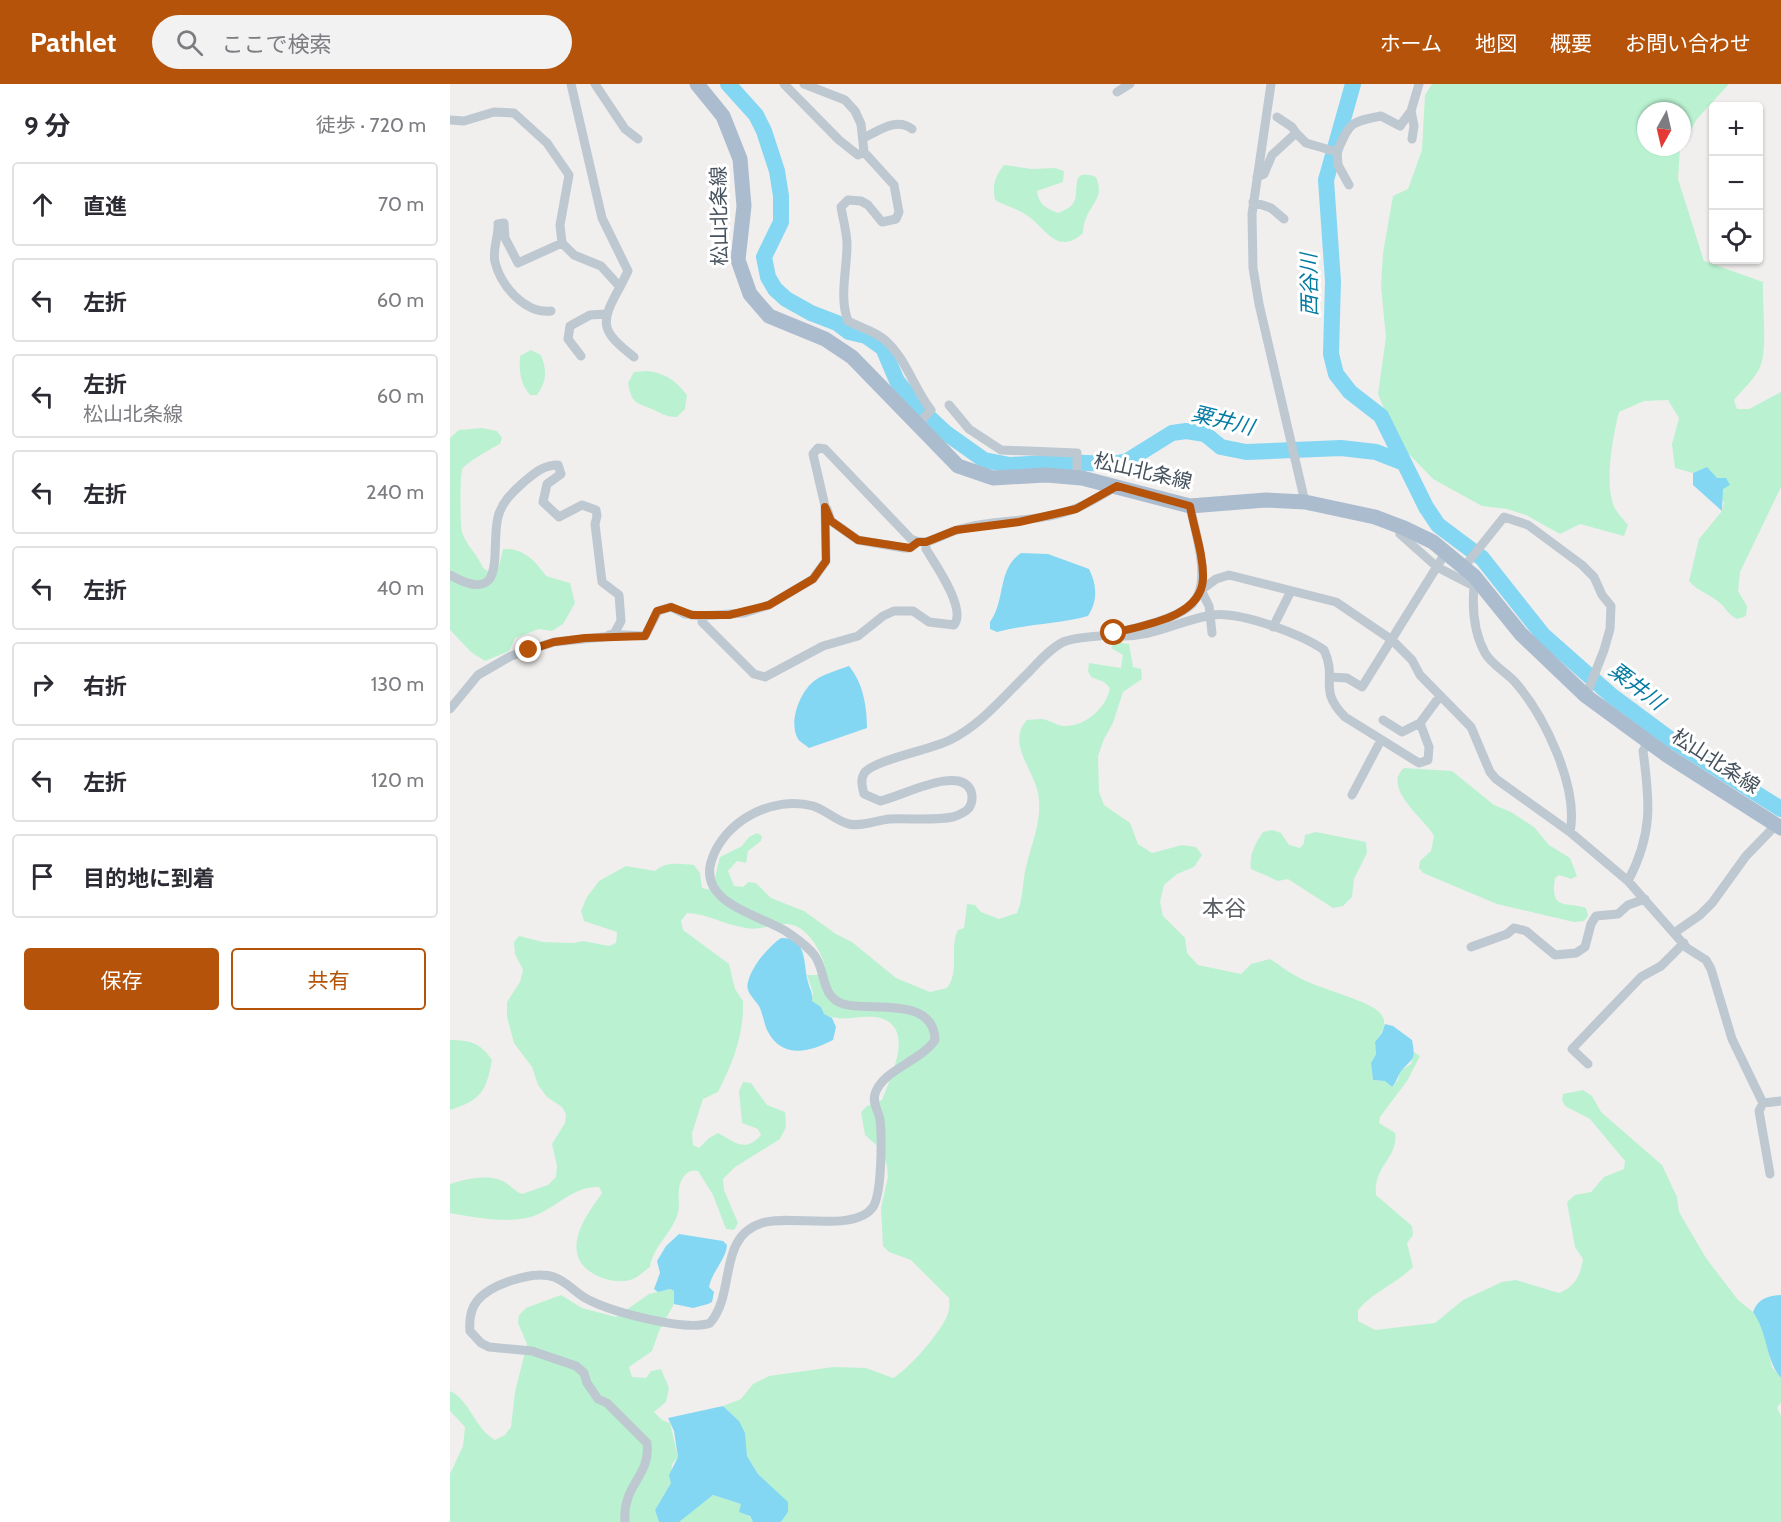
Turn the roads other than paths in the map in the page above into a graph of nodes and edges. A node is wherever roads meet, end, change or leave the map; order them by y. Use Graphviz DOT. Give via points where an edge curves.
graph roads {
  1 [pos="571,84"];
  2 [pos="595,84"];
  3 [pos="697,84"];
  4 [pos="784,84"];
  5 [pos="804,84"];
  6 [pos="1130,84"];
  7 [pos="1271,84"];
  8 [pos="1419,84"];
  9 [pos="1117,92"];
  10 [pos="1412,111"];
  11 [pos="1277,117"];
  12 [pos="450,120"];
  13 [pos="912,129"];
  14 [pos="1296,133"];
  15 [pos="863,138"];
  16 [pos="638,139"];
  17 [pos="1412,139"];
  18 [pos="1334,151"];
  19 [pos="864,152"];
  20 [pos="1257,177"];
  21 [pos="1349,185"];
  22 [pos="1253,202"];
  23 [pos="1284,219"];
  24 [pos="562,243"];
  25 [pos="620,287"];
  26 [pos="551,311"];
  27 [pos="606,314"];
  28 [pos="581,356"];
  29 [pos="634,357"];
  30 [pos="949,405"];
  31 [pos="923,418"];
  32 [pos="1077,473"];
  33 [pos="1117,486"];
  34 [pos="1305,502"];
  35 [pos="1190,506"];
  36 [pos="825,507"];
  37 [pos="1404,528"];
  38 [pos="922,542"];
  39 [pos="1446,552"];
  40 [pos="1466,564"];
  41 [pos="1437,567"];
  42 [pos="450,575"];
  43 [pos="1476,584"];
  44 [pos="1201,590"];
  45 [pos="1291,591"];
  46 [pos="671,607"];
  47 [pos="729,615"];
  48 [pos="1211,615"];
  49 [pos="702,622"];
  50 [pos="1148,623"];
  51 [pos="1273,627"];
  52 [pos="1212,633"];
  53 [pos="1106,634"];
  54 [pos="1152,634"];
  55 [pos="601,638"];
  56 [pos="1392,640"];
  57 [pos="1330,677"];
  58 [pos="1588,693"];
  59 [pos="1440,696"];
  60 [pos="450,709"];
  61 [pos="1383,720"];
  62 [pos="1420,723"];
  63 [pos="1381,740"];
  64 [pos="1648,742"];
  65 [pos="1352,795"];
  66 [pos="1779,826"];
  67 [pos="1570,832"];
  68 [pos="1628,881"];
  69 [pos="1645,899"];
  70 [pos="1674,933"];
  71 [pos="1684,943"];
  72 [pos="1471,947"];
  73 [pos="1588,1064"];
  74 [pos="1781,1101"];
  75 [pos="1763,1103"];
  76 [pos="1770,1174"];
  77 [pos="625,1522"];
  1 -- 25 [label="street" via="602,218 628,271"];
  2 -- 16 [label="street" via="625,129"];
  3 -- 31 [label="main road, 松山北条線" via="723,116 740,159 744,206 738,260 750,294 769,316 825,339 852,357"];
  4 -- 19 [label="street" via="839,140 858,155"];
  5 -- 15 [label="street" via="845,100 858,118"];
  6 -- 9 [label="street"];
  7 -- 20 [label="street"];
  8 -- 10 [label="street"];
  10 -- 17 [label="street"];
  10 -- 18 [label="street" via="1400,126 1381,116 1351,123"];
  11 -- 14 [label="street"];
  12 -- 24 [label="street" via="464,121 494,112 514,113 551,148 570,179 560,225"];
  13 -- 15 [label="street" via="906,124 892,124"];
  14 -- 18 [label="street" via="1306,143"];
  14 -- 20 [label="street" via="1272,154 1264,174"];
  15 -- 19 [label="street"];
  18 -- 21 [label="street"];
  19 -- 31 [label="street" via="894,185 899,212 896,219 882,222 861,201 848,200 841,207 847,241 843,286 846,316 848,321 887,342 906,366 931,410"];
  20 -- 22 [label="street"];
  22 -- 23 [label="street" via="1271,208"];
  22 -- 34 [label="street" via="1254,277"];
  24 -- 25 [label="street" via="574,255 602,266"];
  24 -- 26 [label="street" via="519,263 505,238 504,223 498,224 495,262 511,291 536,311"];
  25 -- 27 [label="street"];
  27 -- 28 [label="street" via="590,315 570,326 568,339"];
  27 -- 29 [label="street" via="606,331"];
  30 -- 32 [label="street" via="969,429 1001,450 1077,453"];
  31 -- 32 [label="main road, 松山北条線" via="958,466 982,476 1003,479"];
  32 -- 33 [label="main road, 松山北条線"];
  33 -- 35 [label="main road, 松山北条線"];
  33 -- 38 [label="street" via="1076,509 956,530"];
  34 -- 35 [label="main road, 松山北条線"];
  34 -- 37 [label="main road, 松山北条線" via="1375,517"];
  35 -- 44 [label="street" via="1203,577"];
  36 -- 38 [label="street" via="831,521 858,540 904,548"];
  36 -- 38 [label="street" via="814,464 813,454 818,448 825,449 911,538"];
  36 -- 47 [label="street" via="826,561 813,579 769,605"];
  37 -- 39 [label="main road, 松山北条線"];
  37 -- 41 [label="street" via="1400,534"];
  38 -- 49 [label="street" via="956,603 958,615 954,625 929,622 913,611 894,611 858,636 823,646 765,677 754,674"];
  39 -- 40 [label="main road, 松山北条線"];
  39 -- 41 [label="street"];
  40 -- 43 [label="main road, 松山北条線"];
  40 -- 58 [label="street" via="1504,517 1528,525 1594,577 1611,606 1611,614 1610,629"];
  41 -- 43 [label="street"];
  41 -- 56 [label="street"];
  42 -- 55 [label="street" via="466,584 479,585 490,579 496,566 496,532 504,503 535,472 558,465 561,474 547,484 543,502 559,517 582,506 596,510 602,582 619,595 621,621 614,634"];
  43 -- 58 [label="main road, 松山北条線" via="1521,634"];
  43 -- 67 [label="street" via="1474,620 1486,655 1531,703 1554,743 1569,798"];
  44 -- 45 [label="street" via="1230,575"];
  44 -- 48 [label="street"];
  44 -- 50 [label="street" via="1183,610"];
  45 -- 51 [label="street"];
  45 -- 56 [label="street" via="1336,602"];
  46 -- 47 [label="street" via="692,615"];
  46 -- 49 [label="street" via="677,615"];
  46 -- 55 [label="street" via="657,611 645,636"];
  47 -- 49 [label="street"];
  48 -- 51 [label="street" via="1232,616"];
  48 -- 52 [label="street"];
  48 -- 54 [label="street"];
  50 -- 53 [label="street"];
  50 -- 54 [label="street"];
  51 -- 57 [label="street" via="1324,650"];
  53 -- 54 [label="street"];
  53 -- 77 [label="street" via="1064,642 1043,657 965,732 873,766 864,774 864,794 880,801 946,779 958,779 972,792 970,806 964,813 852,825 815,807 785,804 754,812 719,846 711,861 710,875 716,889 744,913 784,930 804,944 820,964 831,997 842,1004 891,1006 918,1014 932,1026 935,1040 928,1050 885,1080 875,1094 880,1133 873,1206 851,1219 764,1222 744,1233 729,1264 722,1304 710,1323 675,1325 600,1305 579,1295 563,1281 543,1275 499,1286 477,1301 470,1312 470,1331 481,1344 501,1350 532,1351 576,1366 598,1399 607,1403 647,1443 646,1466 624,1502"];
  55 -- 60 [label="street" via="554,642 511,656 478,675"];
  56 -- 57 [label="street" via="1362,687 1347,678"];
  56 -- 59 [label="street"];
  57 -- 63 [label="street" via="1330,698 1337,709"];
  58 -- 64 [label="main road, 松山北条線"];
  59 -- 62 [label="street"];
  59 -- 67 [label="street" via="1471,727 1496,779"];
  61 -- 62 [label="street" via="1402,732"];
  62 -- 63 [label="street" via="1429,747 1424,763 1413,761"];
  63 -- 65 [label="street"];
  64 -- 66 [label="main road, 松山北条線"];
  64 -- 68 [label="street" via="1643,751 1650,817 1640,859"];
  66 -- 70 [label="street" via="1746,856 1712,903"];
  67 -- 68 [label="street"];
  68 -- 69 [label="street"];
  69 -- 70 [label="street"];
  69 -- 72 [label="street" via="1628,904 1618,914 1596,916 1585,947 1576,952 1555,955 1526,931 1514,928"];
  70 -- 71 [label="street"];
  71 -- 73 [label="street" via="1661,966 1641,977 1572,1049"];
  71 -- 75 [label="street" via="1706,960 1711,969 1732,1039"];
  74 -- 75 [label="street"];
  75 -- 76 [label="street" via="1759,1111"];
}
